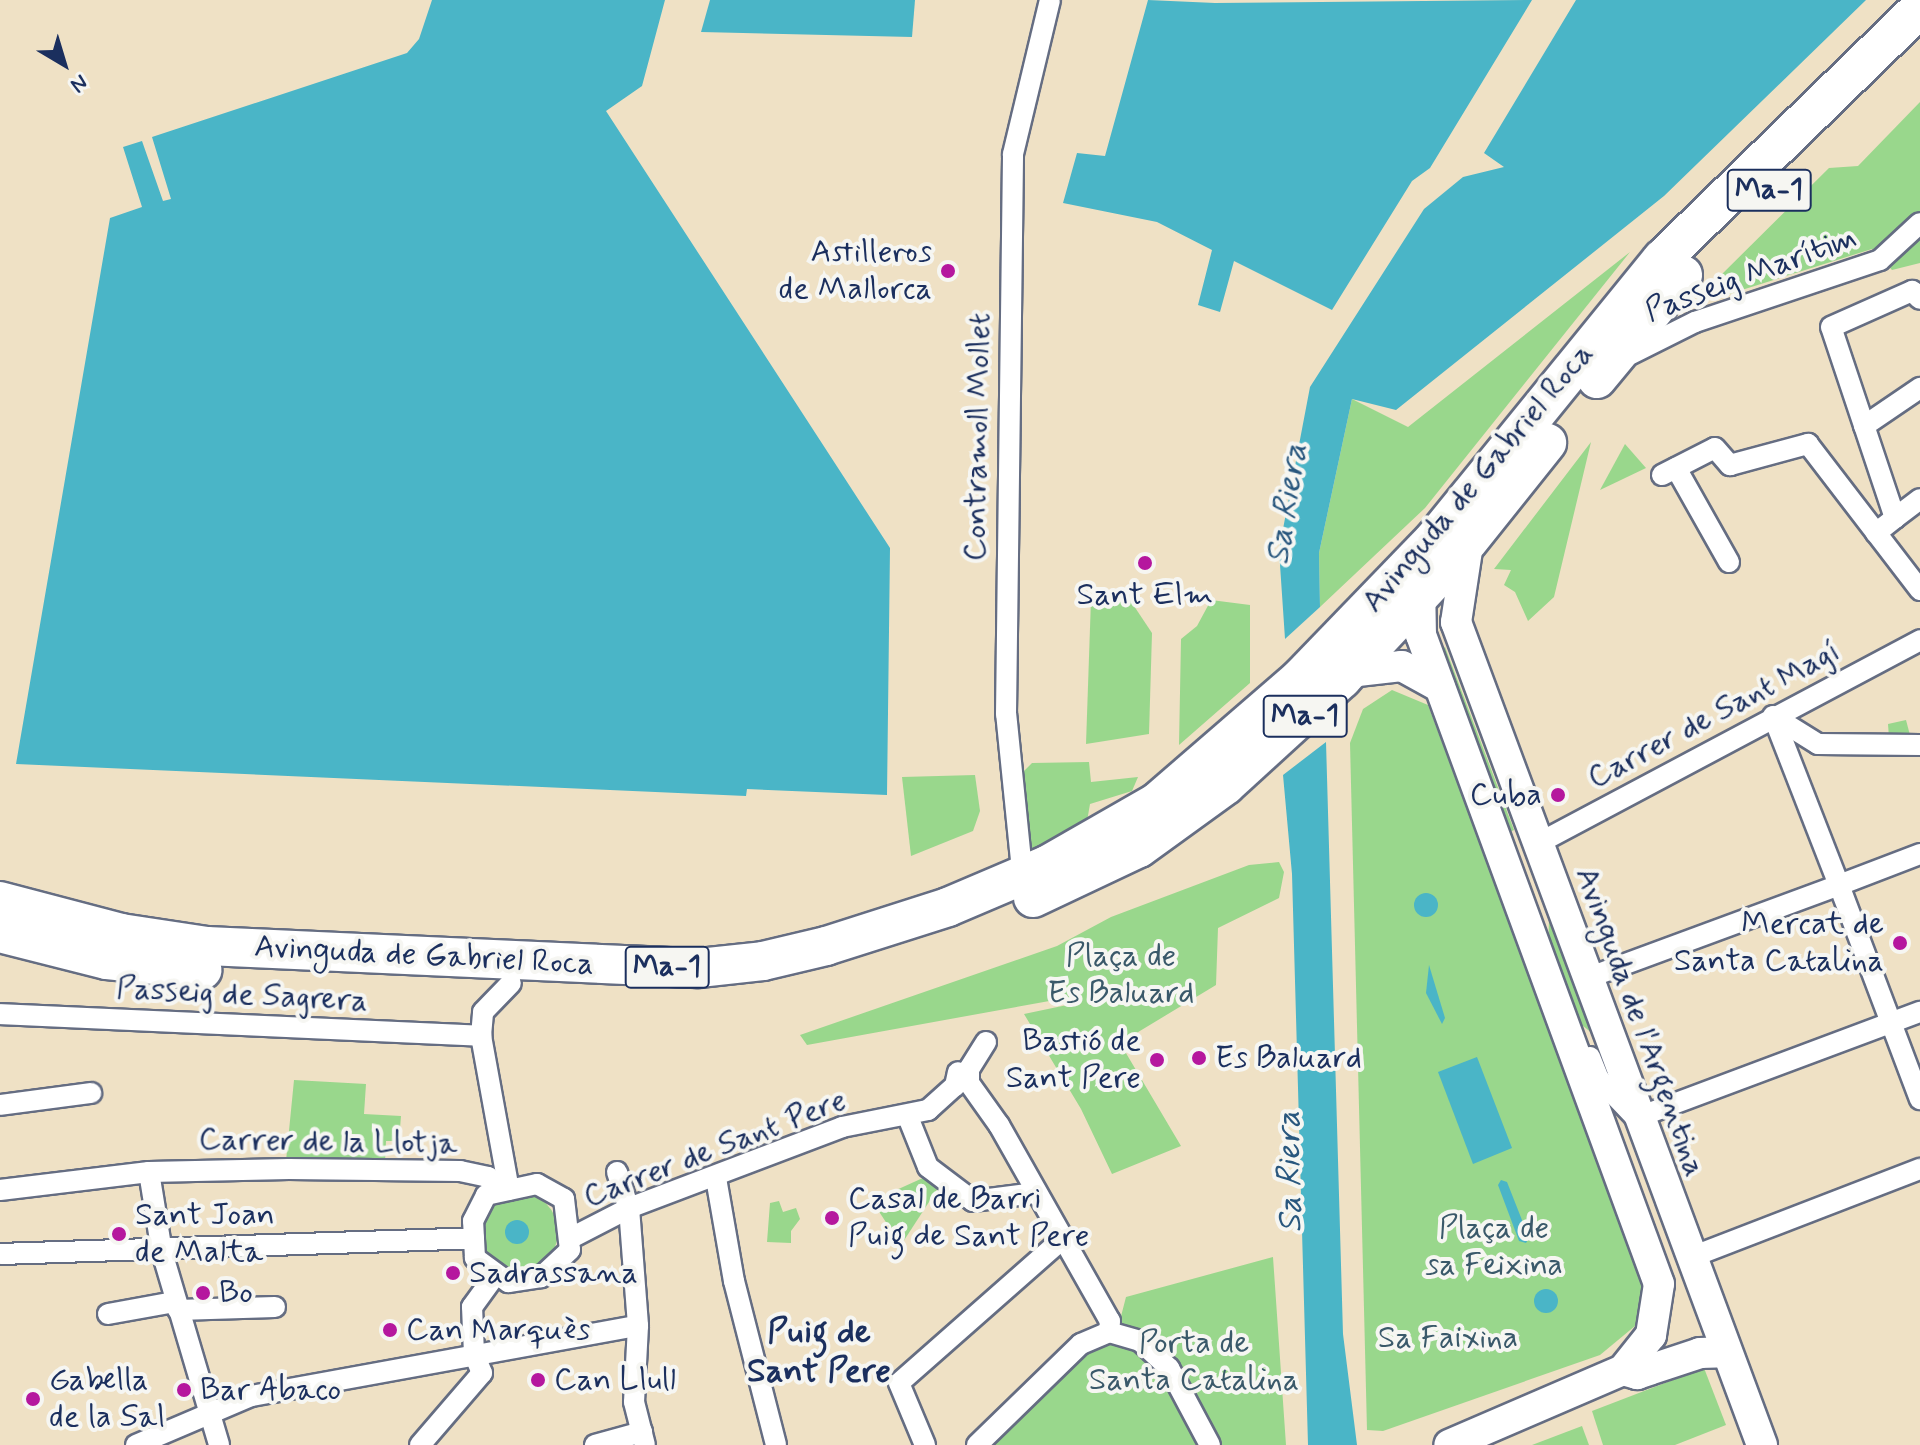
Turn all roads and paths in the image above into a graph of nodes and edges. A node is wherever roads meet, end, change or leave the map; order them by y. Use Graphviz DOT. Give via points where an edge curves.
graph roads {
  1 [pos="1050,0"];
  2 [pos="1920,8"];
  3 [pos="1920,45"];
  4 [pos="1920,223"];
  5 [pos="1920,299"];
  6 [pos="1599,377"];
  7 [pos="1920,388"];
  8 [pos="1864,426"];
  9 [pos="1920,499"];
  10 [pos="1895,518"];
  11 [pos="1876,533"];
  12 [pos="1453,546"];
  13 [pos="1729,562"];
  14 [pos="1920,590"];
  15 [pos="1417,600"];
  16 [pos="1367,611"];
  17 [pos="1456,622"];
  18 [pos="1920,640"];
  19 [pos="1349,672"];
  20 [pos="1440,687"];
  21 [pos="1773,716"];
  22 [pos="1920,745"];
  23 [pos="1537,844"];
  24 [pos="1920,854"];
  25 [pos="1839,885"];
  26 [pos="1031,886"];
  27 [pos="0,901"];
  28 [pos="1521,906"];
  29 [pos="0,933"];
  30 [pos="1585,979"];
  31 [pos="511,983"];
  32 [pos="1920,1012"];
  33 [pos="0,1014"];
  34 [pos="1891,1023"];
  35 [pos="1569,1035"];
  36 [pos="481,1036"];
  37 [pos="986,1042"];
  38 [pos="958,1072"];
  39 [pos="91,1093"];
  40 [pos="1920,1099"];
  41 [pos="0,1105"];
  42 [pos="908,1117"];
  43 [pos="1636,1118"];
  44 [pos="1920,1169"];
  45 [pos="149,1172"];
  46 [pos="617,1172"];
  47 [pos="716,1178"];
  48 [pos="0,1190"];
  49 [pos="503,1191"];
  50 [pos="1035,1193"];
  51 [pos="629,1208"];
  52 [pos="474,1238"];
  53 [pos="569,1239"];
  54 [pos="1061,1240"];
  55 [pos="162,1252"];
  56 [pos="0,1254"];
  57 [pos="1689,1258"];
  58 [pos="496,1274"];
  59 [pos="176,1306"];
  60 [pos="275,1307"];
  61 [pos="108,1314"];
  62 [pos="638,1326"];
  63 [pos="1109,1332"];
  64 [pos="1724,1352"];
  65 [pos="474,1354"];
  66 [pos="1623,1370"];
  67 [pos="207,1414"];
  68 [pos="643,1438"];
  69 [pos="136,1445"];
  70 [pos="219,1445"];
  71 [pos="420,1445"];
  72 [pos="595,1445"];
  73 [pos="776,1445"];
  74 [pos="925,1445"];
  75 [pos="977,1445"];
  76 [pos="1210,1445"];
  77 [pos="1449,1445"];
  78 [pos="1762,1445"];
  1 -- 26 [label="street, Contramoll Mollet" via="1013,154 1006,714"];
  2 -- 12 [label="highway, Avinguda de Gabriel Roca / Ma-1" via="1662,259"];
  3 -- 6 [label="highway, Avinguda de Gabriel Roca / Ma-1" via="1692,266"];
  4 -- 6 [label="street, Passeig Marítim" via="1880,260 1674,331"];
  5 -- 8 [label="street" via="1912,291 1831,327"];
  6 -- 12 [label="highway, Avinguda de Gabriel Roca / Ma-1"];
  7 -- 8 [label="street"];
  8 -- 10 [label="street"];
  9 -- 10 [label="street"];
  10 -- 11 [label="street"];
  11 -- 13 [label="street" via="1808,444 1730,465 1715,448 1669,471"];
  11 -- 14 [label="street"];
  12 -- 15 [label="highway, Avinguda de Gabriel Roca / Ma-1"];
  12 -- 16 [label="highway, Avinguda de Gabriel Roca / Ma-1"];
  12 -- 17 [label="main road"];
  15 -- 16 [label="main road"];
  15 -- 17 [label="main road"];
  15 -- 19 [label="highway, Avinguda de Gabriel Roca / Ma-1"];
  15 -- 20 [label="main road" via="1421,635"];
  16 -- 26 [label="highway, Avinguda de Gabriel Roca / Ma-1" via="1270,706 1148,808"];
  17 -- 23 [label="main road, Avinguda de l'Argentina"];
  18 -- 21 [label="street, Carrer de Sant Magí"];
  19 -- 20 [label="main road" via="1402,666"];
  19 -- 26 [label="highway, Avinguda de Gabriel Roca / Ma-1" via="1192,812 1120,859"];
  20 -- 28 [label="main road"];
  21 -- 22 [label="street" via="1818,744"];
  21 -- 23 [label="street, Carrer de Sant Magí" via="1606,794"];
  21 -- 25 [label="street"];
  23 -- 28 [label="main road"];
  23 -- 30 [label="main road, Avinguda de l'Argentina"];
  24 -- 25 [label="street"];
  25 -- 30 [label="street"];
  25 -- 34 [label="street"];
  26 -- 27 [label="highway, Avinguda de Gabriel Roca / Ma-1" via="826,946 763,961 699,968 207,946 111,931"];
  26 -- 31 [label="highway, Avinguda de Gabriel Roca / Ma-1" via="869,955 756,984 682,990"];
  28 -- 35 [label="main road"];
  29 -- 31 [label="highway, Avinguda de Gabriel Roca / Ma-1" via="84,956 187,969"];
  30 -- 43 [label="main road, Avinguda de l'Argentina"];
  31 -- 36 [label="street" via="483,1012"];
  32 -- 34 [label="street"];
  33 -- 36 [label="street, Passeig de Sagrera"];
  34 -- 40 [label="street"];
  34 -- 43 [label="street"];
  35 -- 43 [label="street" via="1587,1051 1599,1079"];
  35 -- 66 [label="main road" via="1659,1284 1651,1335"];
  36 -- 49 [label="street"];
  37 -- 50 [label="street" via="969,1069 969,1083"];
  38 -- 42 [label="street, Carrer de Sant Pere" via="955,1086 941,1101"];
  39 -- 41 [label="street"];
  42 -- 47 [label="street, Carrer de Sant Pere" via="842,1127"];
  42 -- 50 [label="street" via="928,1167 973,1201"];
  43 -- 57 [label="main road, Avinguda de l'Argentina"];
  44 -- 57 [label="street"];
  45 -- 48 [label="street, Carrer de la Llotja"];
  45 -- 49 [label="street, Carrer de la Llotja" via="460,1171 488,1177"];
  45 -- 55 [label="street"];
  46 -- 51 [label="street"];
  47 -- 51 [label="street, Carrer de Sant Pere"];
  47 -- 73 [label="street" via="734,1281"];
  49 -- 52 [label="street" via="486,1195 473,1221"];
  49 -- 53 [label="street" via="537,1184 564,1199"];
  50 -- 54 [label="street"];
  51 -- 53 [label="street, Carrer de Sant Pere"];
  51 -- 62 [label="street"];
  52 -- 55 [label="street"];
  52 -- 58 [label="street" via="475,1258"];
  53 -- 58 [label="street" via="570,1250 541,1277 508,1282"];
  54 -- 63 [label="street" via="1110,1321"];
  54 -- 74 [label="street" via="899,1383"];
  55 -- 56 [label="street"];
  55 -- 59 [label="street"];
  57 -- 64 [label="main road, Avinguda de l'Argentina"];
  58 -- 65 [label="street" via="472,1307"];
  59 -- 60 [label="street"];
  59 -- 61 [label="street"];
  59 -- 67 [label="street"];
  62 -- 65 [label="street"];
  62 -- 68 [label="street" via="634,1402"];
  63 -- 75 [label="street" via="1081,1344"];
  63 -- 76 [label="street" via="1140,1341 1169,1368"];
  64 -- 66 [label="main road" via="1700,1353 1637,1374"];
  64 -- 78 [label="main road, Avinguda de l'Argentina"];
  65 -- 67 [label="street" via="251,1396"];
  65 -- 71 [label="street" via="482,1373"];
  66 -- 77 [label="main road"];
  67 -- 69 [label="street"];
  67 -- 70 [label="street"];
  68 -- 72 [label="street"];
}
